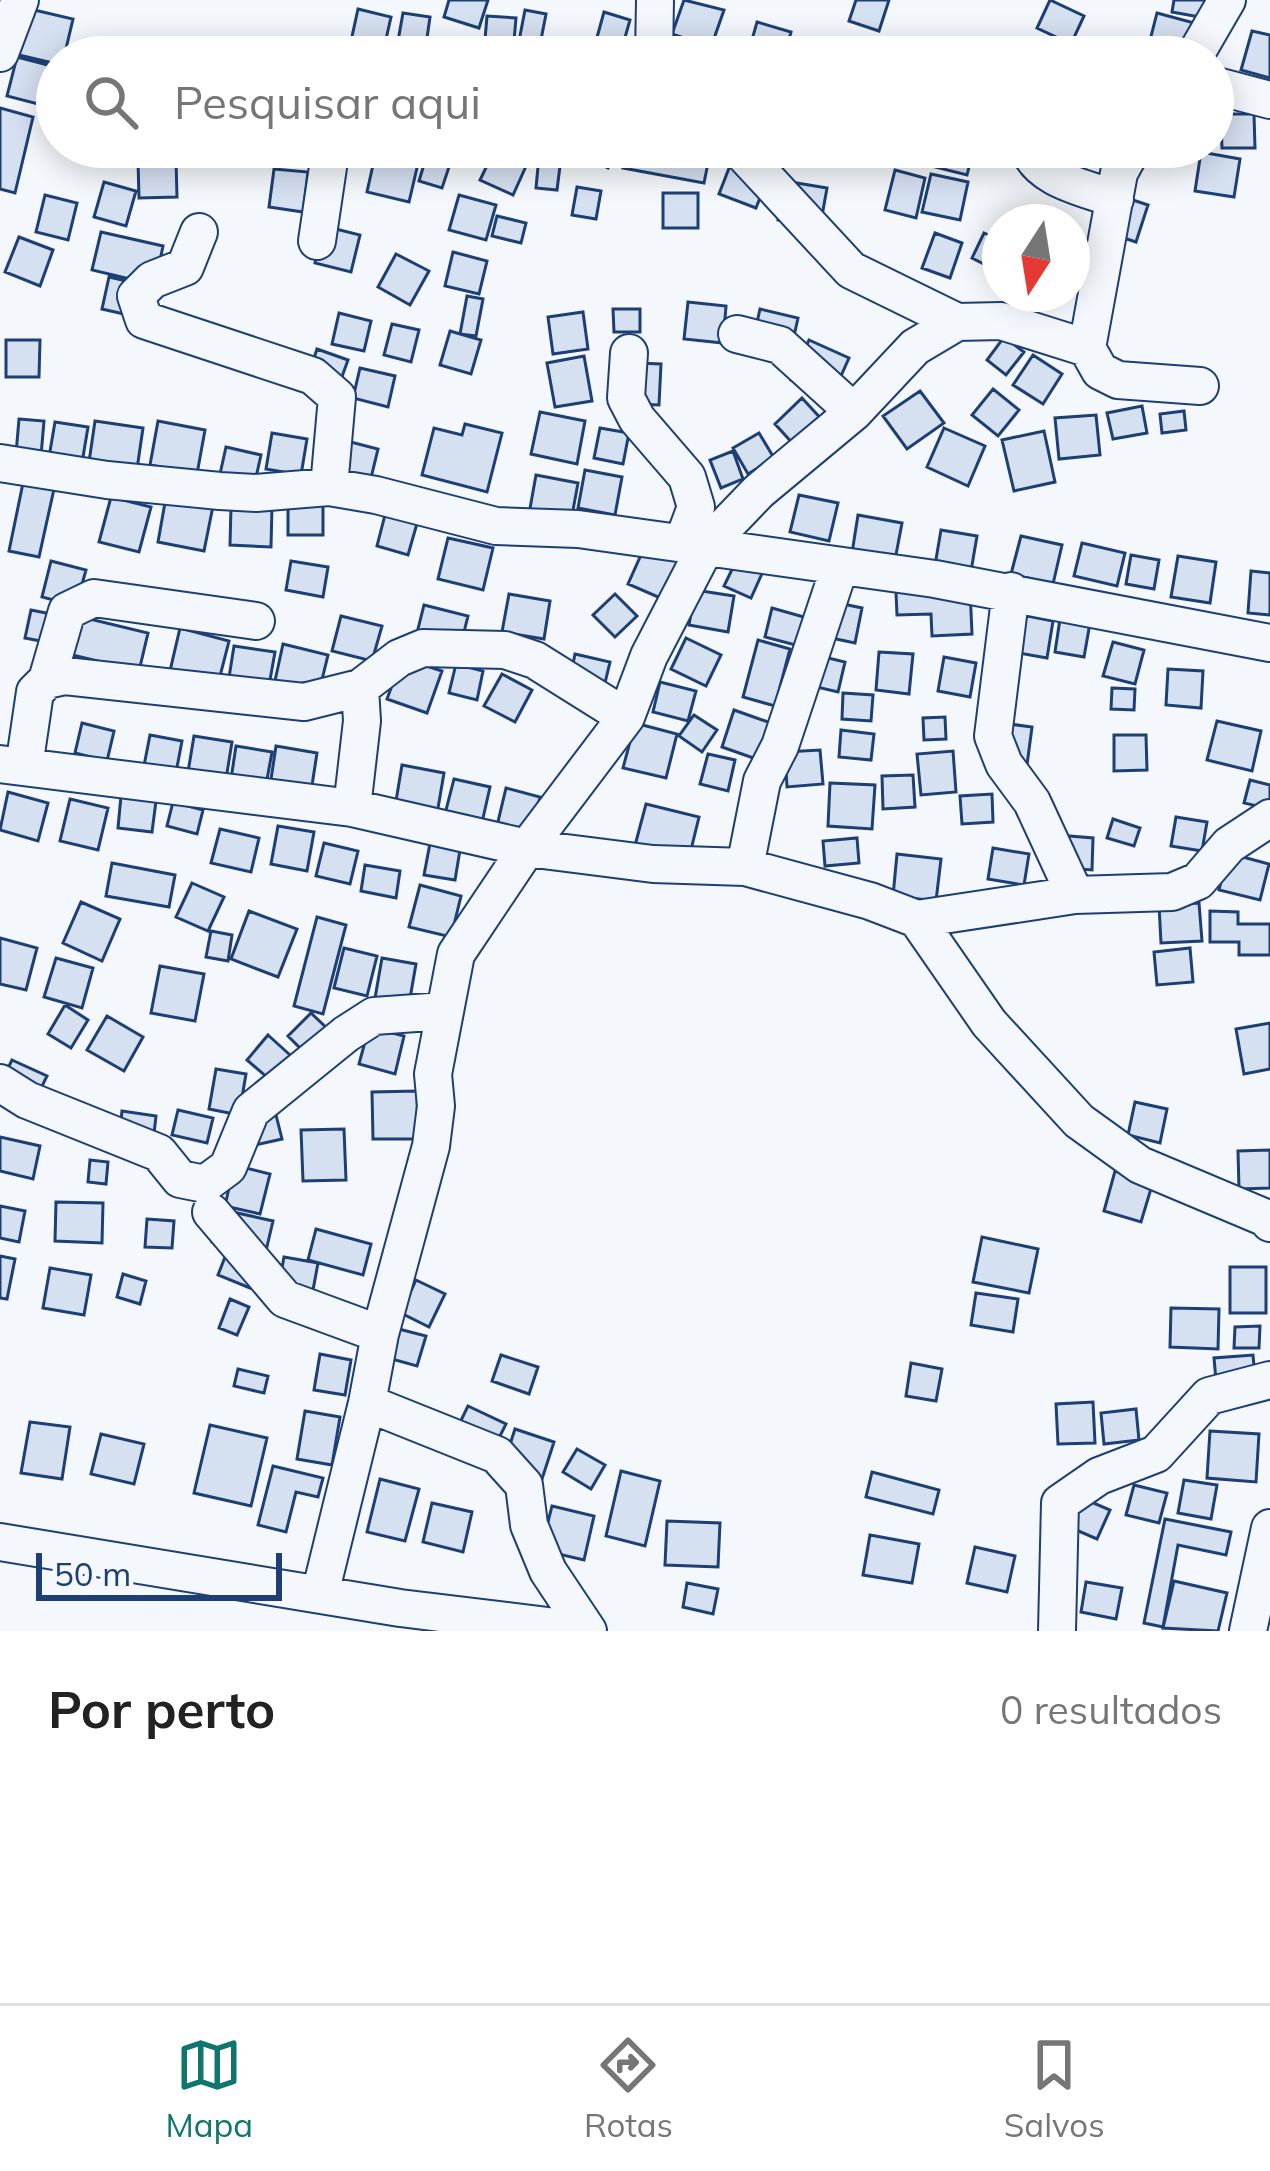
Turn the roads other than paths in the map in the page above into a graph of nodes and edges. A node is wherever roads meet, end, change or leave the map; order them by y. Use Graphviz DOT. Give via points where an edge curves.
graph roads {
  1 [pos="20,0"];
  2 [pos="1227,0"];
  3 [pos="1206,36"];
  4 [pos="0,53"];
  5 [pos="1234,91"];
  6 [pos="1270,100"];
  7 [pos="328,168"];
  8 [pos="756,168"];
  9 [pos="1042,168"];
  10 [pos="1122,168"];
  11 [pos="1115,199"];
  12 [pos="200,232"];
  13 [pos="317,241"];
  14 [pos="957,322"];
  15 [pos="737,334"];
  16 [pos="1087,348"];
  17 [pos="628,352"];
  18 [pos="1200,386"];
  19 [pos="854,412"];
  20 [pos="0,463"];
  21 [pos="329,487"];
  22 [pos="695,544"];
  23 [pos="840,566"];
  24 [pos="1010,591"];
  25 [pos="256,620"];
  26 [pos="1270,643"];
  27 [pos="47,680"];
  28 [pos="360,688"];
  29 [pos="626,717"];
  30 [pos="8,771"];
  31 [pos="352,808"];
  32 [pos="1270,818"];
  33 [pos="526,848"];
  34 [pos="745,867"];
  35 [pos="1075,895"];
  36 [pos="917,919"];
  37 [pos="444,1011"];
  38 [pos="0,1083"];
  39 [pos="211,1212"];
  40 [pos="1270,1223"];
  41 [pos="380,1334"];
  42 [pos="1270,1380"];
  43 [pos="368,1402"];
  44 [pos="1270,1528"];
  45 [pos="0,1542"];
  46 [pos="320,1594"];
  47 [pos="399,1620"];
  48 [pos="588,1631"];
  49 [pos="1057,1631"];
  50 [pos="1248,1631"];
  1 -- 4 [label="street"];
  2 -- 3 [label="street"];
  5 -- 6 [label="street"];
  7 -- 13 [label="street"];
  8 -- 14 [label="street" via="851,270"];
  9 -- 11 [label="street"];
  10 -- 11 [label="street"];
  11 -- 16 [label="street"];
  12 -- 21 [label="street" via="185,267 136,296 144,320 313,376 337,397"];
  14 -- 16 [label="street" via="1001,322"];
  14 -- 19 [label="street" via="915,347"];
  15 -- 19 [label="street" via="780,345"];
  16 -- 18 [label="street" via="1100,371 1118,380"];
  17 -- 22 [label="street" via="626,398 688,477"];
  19 -- 22 [label="street"];
  20 -- 21 [label="street" via="256,494"];
  21 -- 22 [label="street" via="496,526"];
  22 -- 23 [label="street"];
  22 -- 29 [label="street"];
  23 -- 24 [label="street"];
  23 -- 34 [label="street" via="762,781"];
  24 -- 26 [label="street"];
  24 -- 35 [label="street" via="993,736"];
  25 -- 27 [label="street" via="94,598 67,611"];
  27 -- 28 [label="street" via="304,702"];
  27 -- 30 [label="street" via="35,692"];
  28 -- 29 [label="street" via="423,648 505,650"];
  28 -- 31 [label="street"];
  29 -- 33 [label="street"];
  30 -- 31 [label="street"];
  31 -- 33 [label="street"];
  32 -- 35 [label="street" via="1229,845 1198,881 1172,892"];
  33 -- 34 [label="street"];
  33 -- 37 [label="street" via="456,954"];
  34 -- 36 [label="street"];
  35 -- 36 [label="street"];
  36 -- 40 [label="street" via="989,1023 1078,1121 1140,1165"];
  37 -- 38 [label="street" via="374,1016 346,1034 251,1111 227,1167 206,1184 180,1179 159,1153"];
  37 -- 41 [label="street" via="431,1146"];
  39 -- 41 [label="street" via="285,1299"];
  41 -- 43 [label="street"];
  42 -- 49 [label="street" via="1209,1396 1156,1454 1099,1475 1060,1504"];
  43 -- 46 [label="street"];
  43 -- 48 [label="street" via="497,1455 524,1485 548,1571"];
  44 -- 50 [label="street"];
  45 -- 46 [label="street"];
  46 -- 47 [label="street"];
  47 -- 48 [label="street"];
}
